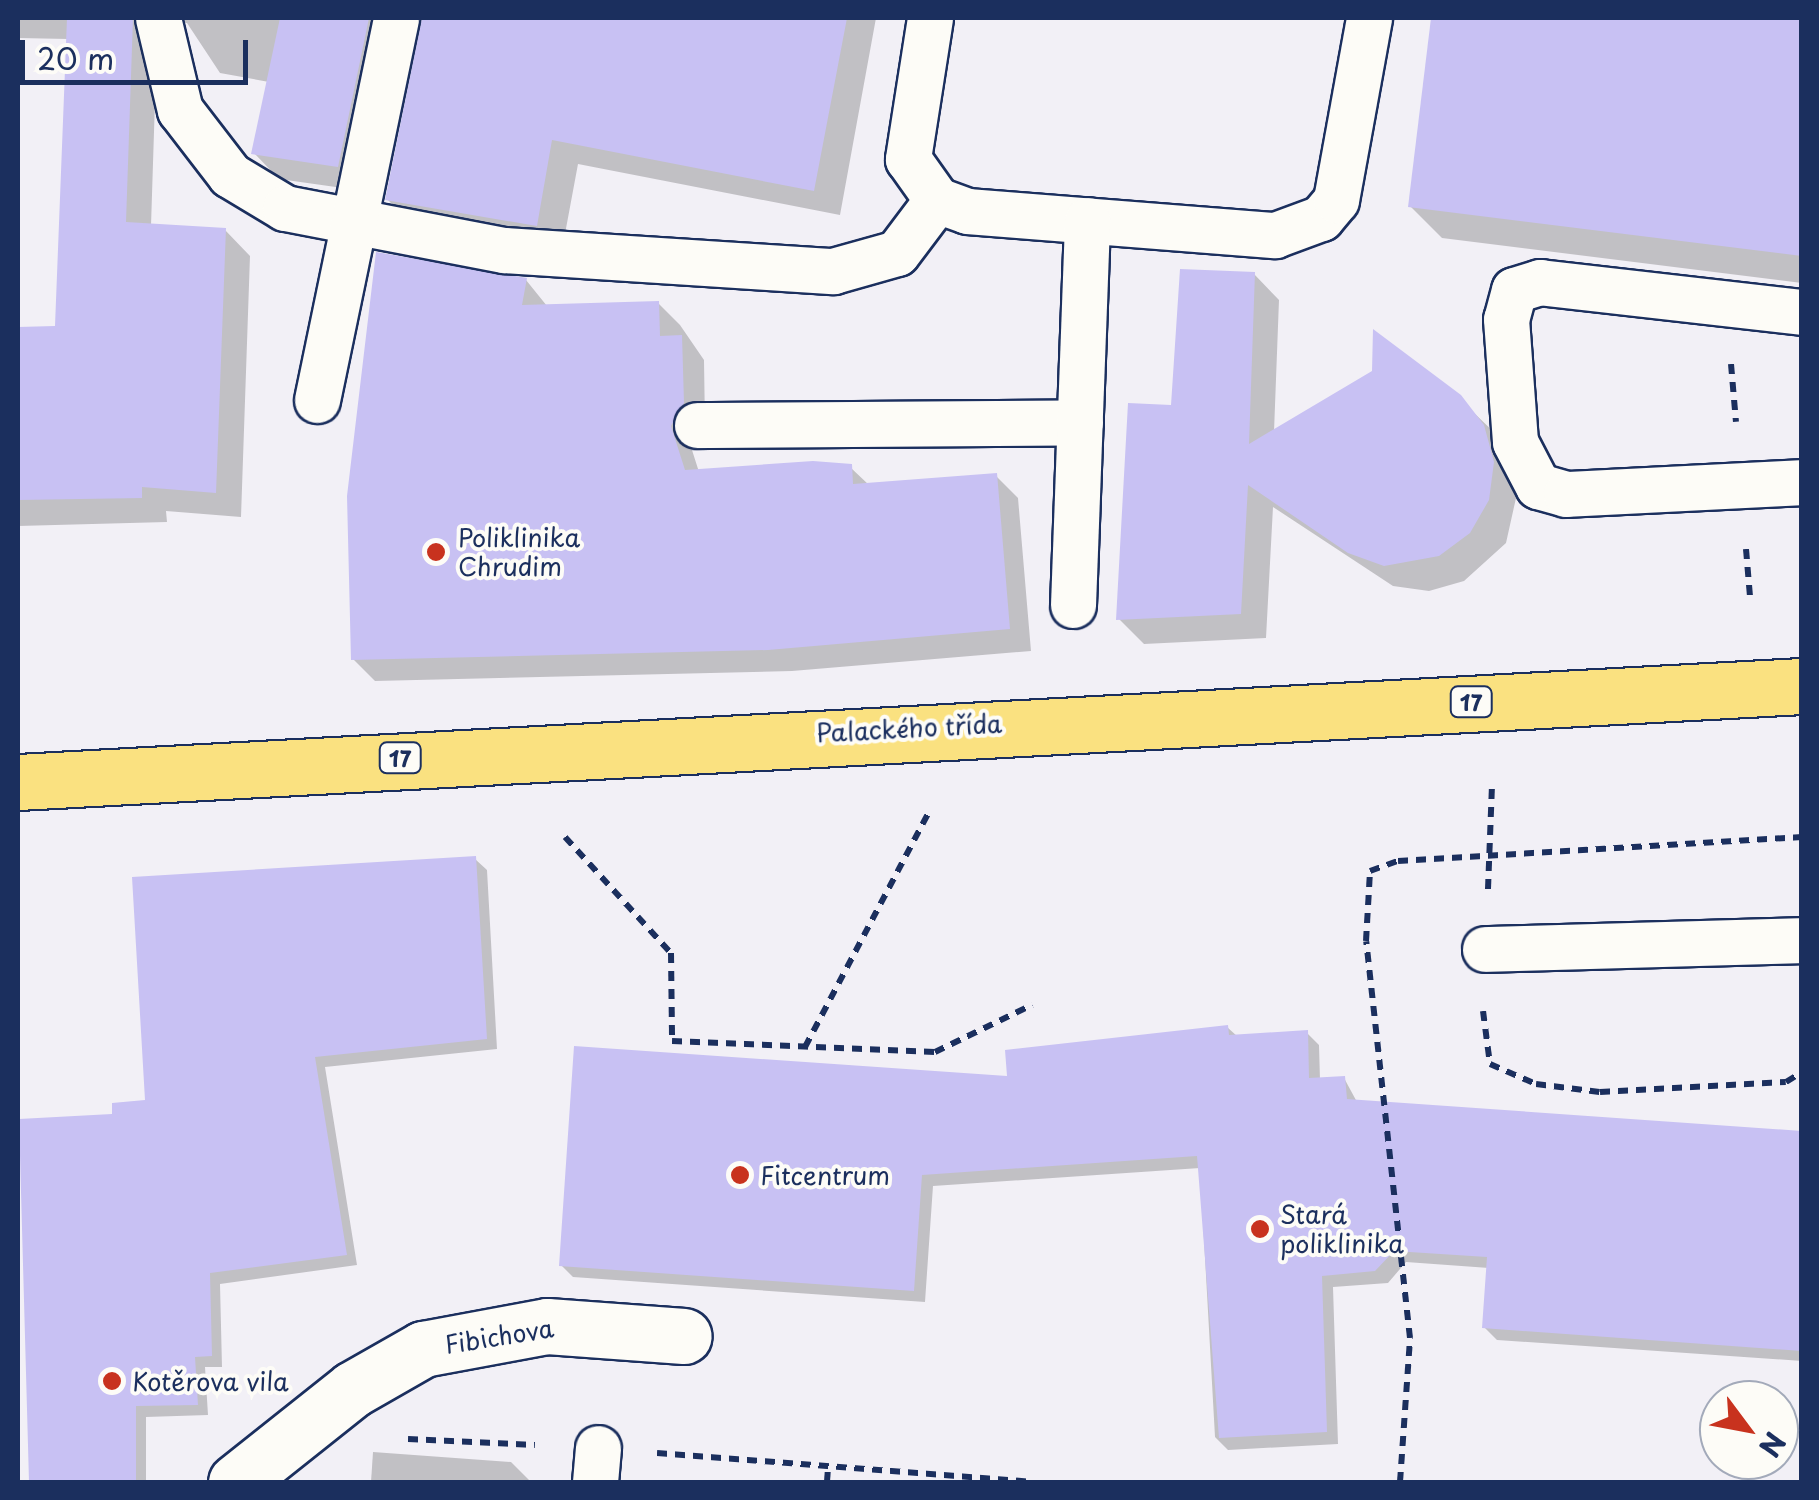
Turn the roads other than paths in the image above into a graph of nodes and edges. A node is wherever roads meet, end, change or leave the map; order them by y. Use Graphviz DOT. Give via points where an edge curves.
graph roads {
  1 [pos="158,18"];
  2 [pos="396,18"];
  3 [pos="930,18"];
  4 [pos="1369,18"];
  5 [pos="937,200"];
  6 [pos="1086,220"];
  7 [pos="354,221"];
  8 [pos="1802,312"];
  9 [pos="317,400"];
  10 [pos="1080,422"];
  11 [pos="697,425"];
  12 [pos="1802,482"];
  13 [pos="1074,605"];
  14 [pos="1802,686"];
  15 [pos="18,782"];
  16 [pos="1802,940"];
  17 [pos="1485,949"];
  18 [pos="684,1336"];
  19 [pos="236,1482"];
  1 -- 7 [label="lane" via="167,87 230,176 285,208"];
  2 -- 7 [label="lane"];
  3 -- 5 [label="lane" via="908,159"];
  4 -- 6 [label="lane" via="1345,176 1321,218 1275,234"];
  5 -- 6 [label="lane"];
  5 -- 7 [label="lane" via="897,253 833,271 543,254"];
  6 -- 10 [label="lane"];
  7 -- 9 [label="lane"];
  8 -- 12 [label="lane" via="1540,282 1514,290 1506,319 1515,442 1538,486 1566,494"];
  10 -- 11 [label="lane"];
  10 -- 13 [label="lane"];
  14 -- 15 [label="main road, Palackého třída / 17"];
  16 -- 17 [label="lane"];
  18 -- 19 [label="street, Fibichova" via="546,1326 423,1349 353,1390"];
}
